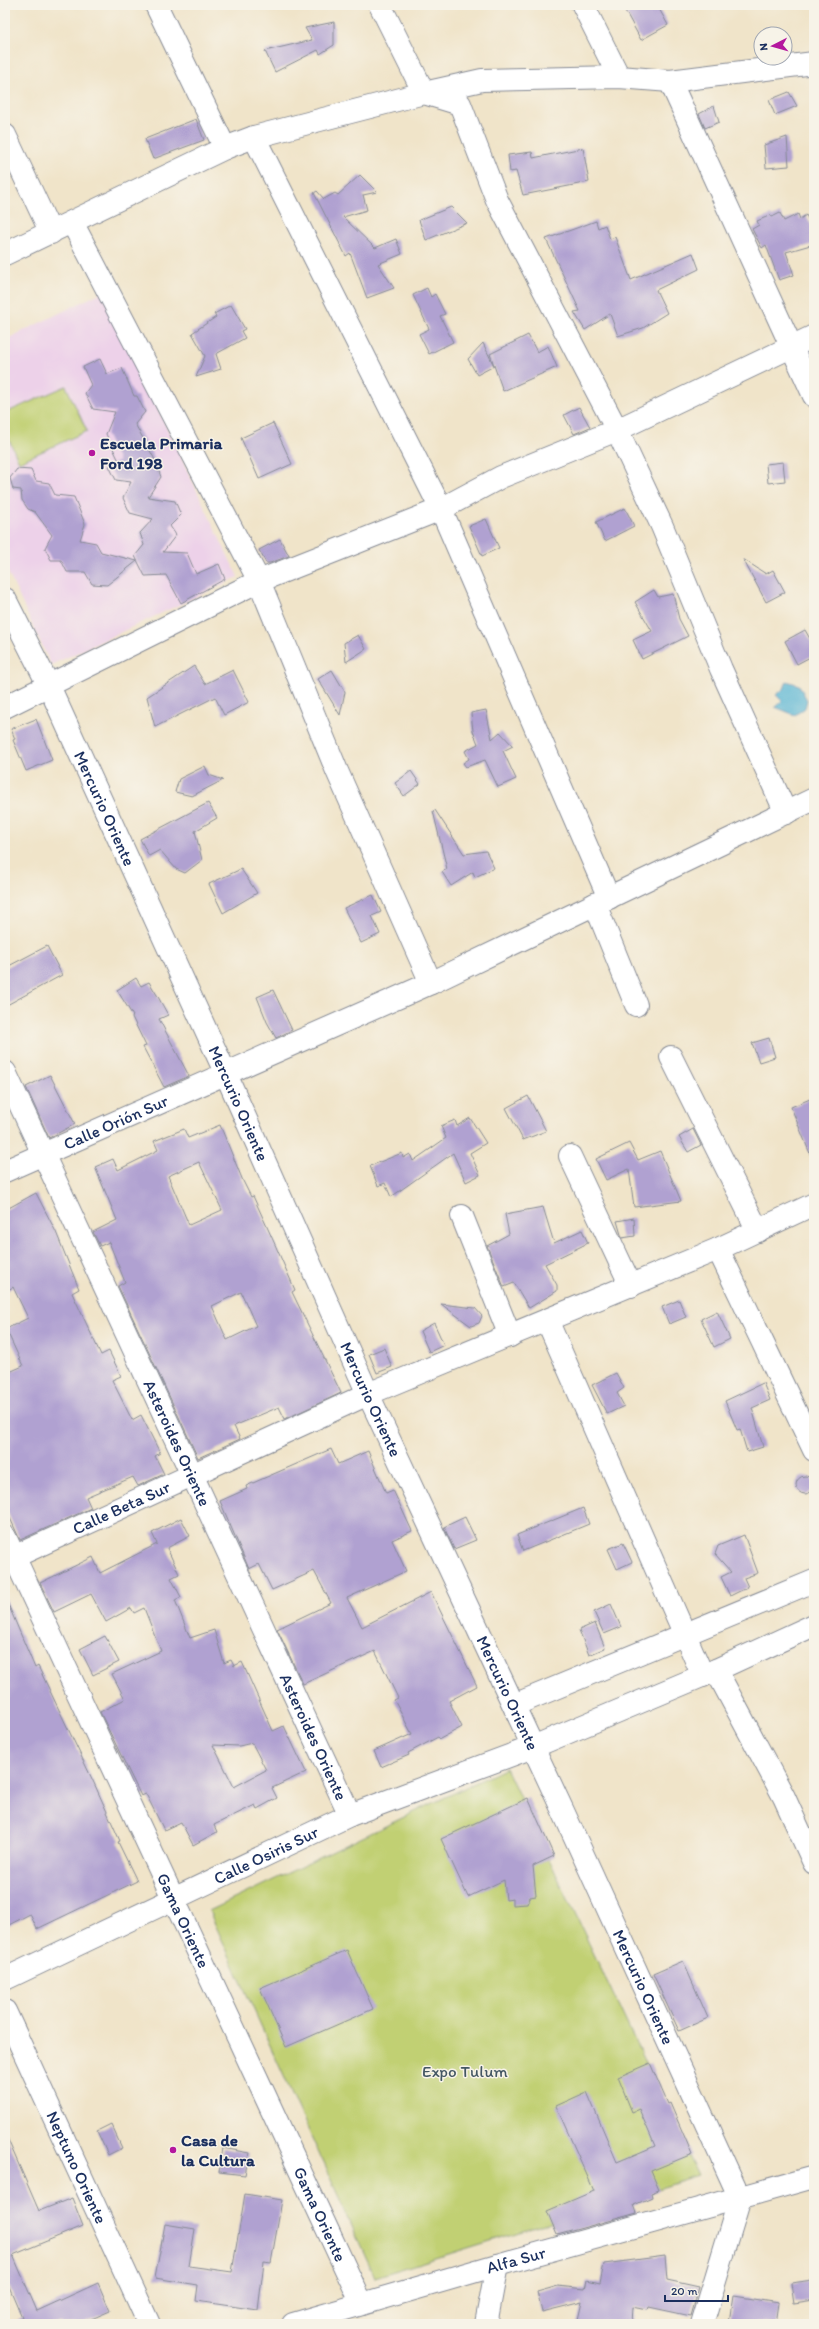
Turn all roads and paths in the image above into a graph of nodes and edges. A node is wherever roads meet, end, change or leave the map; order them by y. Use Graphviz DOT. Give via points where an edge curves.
graph roads {
  1 [pos="156,5"];
  2 [pos="380,5"];
  3 [pos="583,5"];
  4 [pos="814,63"];
  5 [pos="619,77"];
  6 [pos="670,81"];
  7 [pos="424,93"];
  8 [pos="5,135"];
  9 [pos="254,137"];
  10 [pos="225,148"];
  11 [pos="72,222"];
  12 [pos="51,233"];
  13 [pos="5,254"];
  14 [pos="814,336"];
  15 [pos="792,346"];
  16 [pos="814,396"];
  17 [pos="616,430"];
  18 [pos="441,509"];
  19 [pos="259,581"];
  20 [pos="5,599"];
  21 [pos="49,686"];
  22 [pos="5,707"];
  23 [pos="814,799"];
  24 [pos="786,812"];
  25 [pos="602,901"];
  26 [pos="431,983"];
  27 [pos="636,1004"];
  28 [pos="671,1057"];
  29 [pos="5,1072"];
  30 [pos="225,1072"];
  31 [pos="43,1153"];
  32 [pos="570,1156"];
  33 [pos="5,1171"];
  34 [pos="814,1204"];
  35 [pos="462,1216"];
  36 [pos="758,1231"];
  37 [pos="718,1249"];
  38 [pos="631,1286"];
  39 [pos="547,1320"];
  40 [pos="510,1336"];
  41 [pos="368,1394"];
  42 [pos="814,1450"];
  43 [pos="193,1475"];
  44 [pos="5,1537"];
  45 [pos="10,1559"];
  46 [pos="814,1582"];
  47 [pos="814,1625"];
  48 [pos="686,1635"];
  49 [pos="710,1673"];
  50 [pos="514,1705"];
  51 [pos="533,1747"];
  52 [pos="350,1814"];
  53 [pos="814,1863"];
  54 [pos="173,1900"];
  55 [pos="5,1979"];
  56 [pos="5,2011"];
  57 [pos="814,2177"];
  58 [pos="740,2198"];
  59 [pos="497,2265"];
  60 [pos="362,2304"];
  61 [pos="149,2324"];
  62 [pos="293,2324"];
  63 [pos="486,2324"];
  64 [pos="702,2324"];
  1 -- 10 [label="street"];
  2 -- 7 [label="street"];
  3 -- 5 [label="street"];
  4 -- 6 [label="street"];
  5 -- 6 [label="street"];
  5 -- 7 [label="street" via="482,80"];
  6 -- 15 [label="street"];
  7 -- 9 [label="street"];
  7 -- 17 [label="street" via="460,104 497,200"];
  8 -- 12 [label="street"];
  9 -- 10 [label="street"];
  9 -- 18 [label="street"];
  10 -- 11 [label="street"];
  11 -- 12 [label="street"];
  11 -- 19 [label="street"];
  12 -- 13 [label="street"];
  14 -- 15 [label="street"];
  15 -- 16 [label="street"];
  15 -- 17 [label="street"];
  17 -- 18 [label="street" via="501,477"];
  17 -- 24 [label="street" via="662,526 721,669"];
  18 -- 19 [label="street"];
  18 -- 25 [label="street"];
  19 -- 21 [label="street"];
  19 -- 26 [label="street" via="337,771"];
  20 -- 21 [label="street, Mercurio Oriente"];
  21 -- 22 [label="street"];
  21 -- 30 [label="street, Mercurio Oriente"];
  23 -- 24 [label="street, Calle Orión Sur"];
  24 -- 25 [label="street, Calle Orión Sur"];
  25 -- 26 [label="street, Calle Orión Sur"];
  25 -- 27 [label="street"];
  26 -- 30 [label="street, Calle Orión Sur" via="330,1029"];
  28 -- 36 [label="street"];
  29 -- 31 [label="street, Asteroides Oriente"];
  30 -- 31 [label="street, Calle Orión Sur"];
  30 -- 41 [label="street, Mercurio Oriente"];
  31 -- 33 [label="street, Calle Orión Sur"];
  31 -- 43 [label="street, Asteroides Oriente"];
  32 -- 38 [label="street"];
  34 -- 36 [label="street, Calle Beta Sur"];
  35 -- 40 [label="street"];
  36 -- 37 [label="street, Calle Beta Sur"];
  37 -- 38 [label="street, Calle Beta Sur"];
  37 -- 42 [label="street"];
  38 -- 39 [label="street, Calle Beta Sur"];
  39 -- 40 [label="street, Calle Beta Sur"];
  39 -- 48 [label="street"];
  40 -- 41 [label="street, Calle Beta Sur"];
  41 -- 43 [label="street, Calle Beta Sur"];
  41 -- 50 [label="street, Mercurio Oriente"];
  43 -- 45 [label="street, Calle Beta Sur"];
  43 -- 52 [label="street, Asteroides Oriente"];
  44 -- 45 [label="street, Gama Oriente"];
  45 -- 54 [label="street, Gama Oriente"];
  46 -- 48 [label="street"];
  47 -- 49 [label="street, Calle Osiris Sur"];
  48 -- 49 [label="street"];
  48 -- 50 [label="street"];
  49 -- 51 [label="street, Calle Osiris Sur"];
  49 -- 53 [label="street" via="784,1797"];
  50 -- 51 [label="street, Mercurio Oriente"];
  51 -- 52 [label="street, Calle Osiris Sur"];
  51 -- 58 [label="street, Mercurio Oriente"];
  52 -- 54 [label="street, Calle Osiris Sur"];
  54 -- 55 [label="street, Calle Osiris Sur"];
  54 -- 60 [label="street, Gama Oriente"];
  56 -- 61 [label="street, Neptuno Oriente"];
  57 -- 58 [label="street, Alfa Sur"];
  58 -- 59 [label="street, Alfa Sur"];
  58 -- 64 [label="street"];
  59 -- 60 [label="street, Alfa Sur"];
  59 -- 63 [label="street"];
  60 -- 62 [label="street, Alfa Sur"];
}
